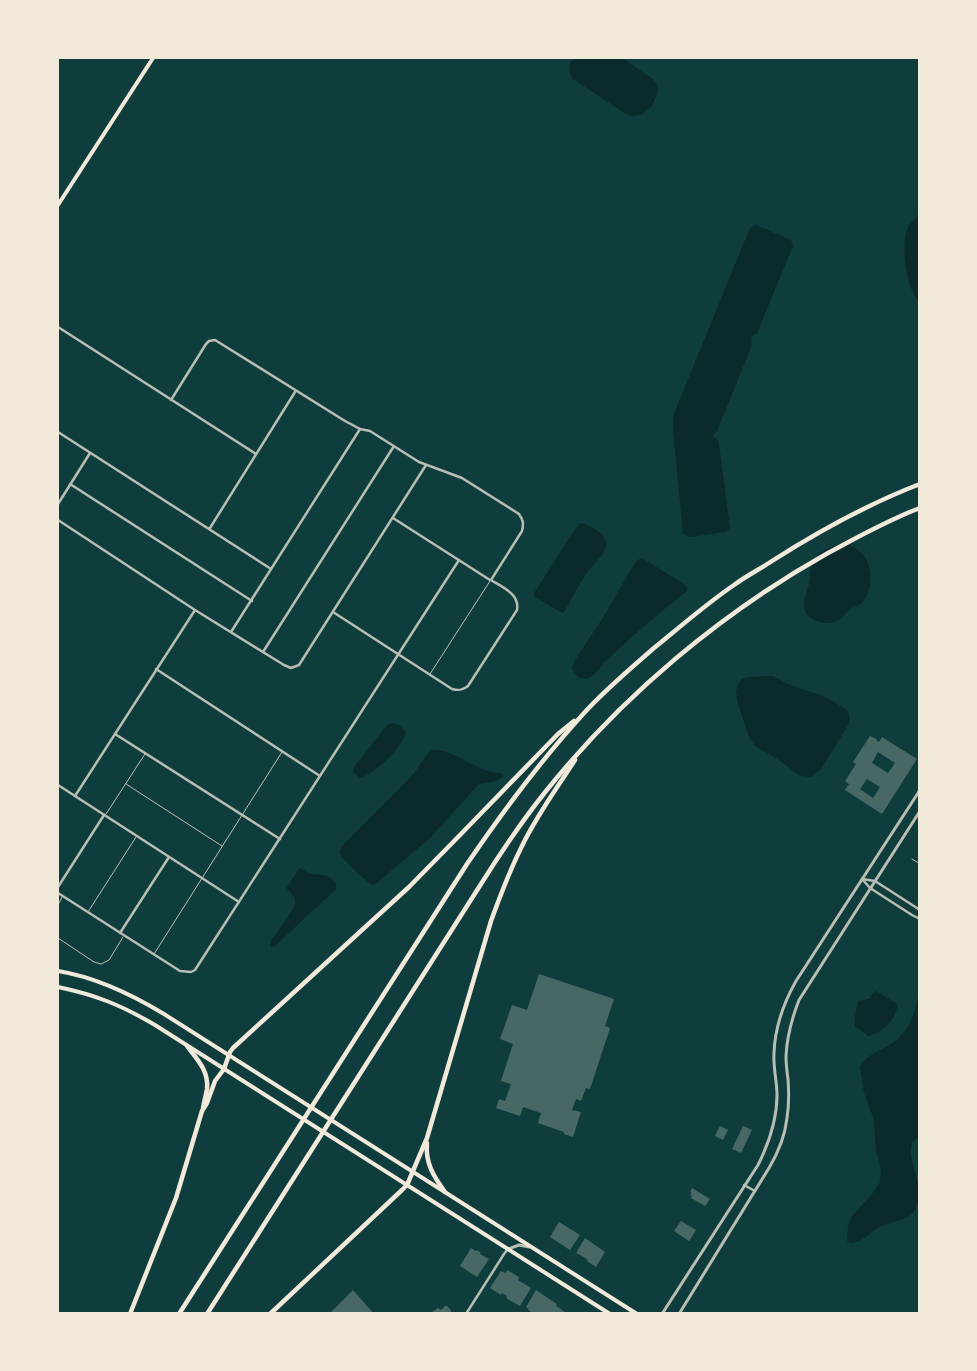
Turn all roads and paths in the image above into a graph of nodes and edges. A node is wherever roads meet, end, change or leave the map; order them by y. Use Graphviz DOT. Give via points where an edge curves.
graph roads {
  1 [pos="153,58"];
  2 [pos="58,205"];
  3 [pos="58,327"];
  4 [pos="296,392"];
  5 [pos="171,400"];
  6 [pos="360,429"];
  7 [pos="58,432"];
  8 [pos="394,446"];
  9 [pos="90,453"];
  10 [pos="256,454"];
  11 [pos="426,465"];
  12 [pos="70,484"];
  13 [pos="920,484"];
  14 [pos="58,504"];
  15 [pos="920,508"];
  16 [pos="392,518"];
  17 [pos="58,520"];
  18 [pos="210,528"];
  19 [pos="459,560"];
  20 [pos="271,569"];
  21 [pos="491,580"];
  22 [pos="252,601"];
  23 [pos="194,610"];
  24 [pos="333,612"];
  25 [pos="231,632"];
  26 [pos="263,652"];
  27 [pos="398,654"];
  28 [pos="156,669"];
  29 [pos="430,674"];
  30 [pos="586,711"];
  31 [pos="115,734"];
  32 [pos="584,746"];
  33 [pos="282,751"];
  34 [pos="145,753"];
  35 [pos="320,776"];
  36 [pos="126,784"];
  37 [pos="58,785"];
  38 [pos="920,790"];
  39 [pos="75,796"];
  40 [pos="920,810"];
  41 [pos="104,815"];
  42 [pos="242,815"];
  43 [pos="136,836"];
  44 [pos="280,839"];
  45 [pos="222,846"];
  46 [pos="169,857"];
  47 [pos="912,860"];
  48 [pos="920,864"];
  49 [pos="202,878"];
  50 [pos="862,879"];
  51 [pos="874,881"];
  52 [pos="58,888"];
  53 [pos="870,888"];
  54 [pos="58,893"];
  55 [pos="63,896"];
  56 [pos="239,902"];
  57 [pos="58,905"];
  58 [pos="920,910"];
  59 [pos="88,912"];
  60 [pos="920,919"];
  61 [pos="120,933"];
  62 [pos="124,936"];
  63 [pos="58,938"];
  64 [pos="153,954"];
  65 [pos="58,971"];
  66 [pos="58,987"];
  67 [pos="187,1046"];
  68 [pos="229,1056"];
  69 [pos="224,1069"];
  70 [pos="202,1111"];
  71 [pos="427,1138"];
  72 [pos="413,1172"];
  73 [pos="407,1185"];
  74 [pos="744,1186"];
  75 [pos="445,1192"];
  76 [pos="755,1192"];
  77 [pos="534,1248"];
  78 [pos="508,1249"];
  79 [pos="130,1314"];
  80 [pos="179,1314"];
  81 [pos="207,1314"];
  82 [pos="270,1314"];
  83 [pos="466,1314"];
  84 [pos="610,1314"];
  85 [pos="637,1314"];
  86 [pos="662,1314"];
  87 [pos="679,1314"];
  1 -- 2 [label="main road"];
  3 -- 5 [label="street"];
  4 -- 5 [label="street" via="215,340 206,344"];
  4 -- 6 [label="street"];
  4 -- 10 [label="street"];
  5 -- 10 [label="street"];
  6 -- 8 [label="street"];
  6 -- 20 [label="street"];
  7 -- 9 [label="street"];
  8 -- 11 [label="street"];
  8 -- 26 [label="street"];
  9 -- 12 [label="street"];
  9 -- 18 [label="street"];
  10 -- 18 [label="street"];
  11 -- 16 [label="street"];
  11 -- 21 [label="street" via="462,478 519,514 524,523 522,530"];
  12 -- 14 [label="street"];
  12 -- 22 [label="street"];
  13 -- 30 [label="highway" via="841,520 734,585 619,678"];
  15 -- 32 [label="highway" via="863,534 753,599 707,632 661,672"];
  16 -- 19 [label="street"];
  16 -- 24 [label="street"];
  17 -- 23 [label="street"];
  18 -- 20 [label="street"];
  19 -- 21 [label="street"];
  19 -- 27 [label="street"];
  20 -- 22 [label="street"];
  21 -- 29 [label="lane"];
  21 -- 29 [label="street" via="513,594 517,610 468,686 457,691"];
  22 -- 25 [label="street"];
  23 -- 25 [label="street"];
  23 -- 28 [label="street"];
  24 -- 26 [label="street" via="300,665 291,668"];
  24 -- 27 [label="street"];
  25 -- 26 [label="street"];
  27 -- 29 [label="street"];
  27 -- 35 [label="street"];
  28 -- 31 [label="street"];
  28 -- 33 [label="street"];
  30 -- 68 [label="highway" via="558,734 409,887 233,1048"];
  30 -- 80 [label="highway" via="514,796 472,857"];
  31 -- 34 [label="street"];
  31 -- 39 [label="street"];
  32 -- 71 [label="highway" via="534,824 503,888"];
  32 -- 81 [label="highway" via="510,839"];
  33 -- 35 [label="street"];
  33 -- 42 [label="lane"];
  34 -- 36 [label="lane"];
  34 -- 42 [label="street"];
  35 -- 44 [label="street"];
  36 -- 41 [label="lane"];
  36 -- 45 [label="lane"];
  37 -- 39 [label="street"];
  38 -- 50 [label="street"];
  39 -- 41 [label="street"];
  40 -- 51 [label="street"];
  41 -- 43 [label="street"];
  41 -- 52 [label="street"];
  42 -- 44 [label="street"];
  42 -- 45 [label="lane"];
  43 -- 46 [label="street"];
  43 -- 59 [label="lane"];
  44 -- 56 [label="street"];
  45 -- 49 [label="lane"];
  46 -- 49 [label="street"];
  46 -- 61 [label="street"];
  47 -- 48 [label="lane"];
  49 -- 56 [label="street"];
  49 -- 64 [label="lane"];
  50 -- 51 [label="street"];
  50 -- 53 [label="street"];
  50 -- 74 [label="street" via="796,981 782,1010 774,1053 777,1095 774,1119 766,1148"];
  51 -- 53 [label="street"];
  51 -- 58 [label="street"];
  53 -- 60 [label="street"];
  53 -- 76 [label="street" via="806,987 793,1015 786,1058 789,1092 784,1134 775,1158"];
  54 -- 55 [label="street"];
  55 -- 57 [label="lane"];
  55 -- 59 [label="street"];
  56 -- 64 [label="street" via="195,970 180,971"];
  59 -- 61 [label="street"];
  61 -- 62 [label="street"];
  62 -- 63 [label="lane" via="109,960 101,964"];
  62 -- 64 [label="street"];
  65 -- 68 [label="main road" via="141,1000"];
  66 -- 67 [label="main road" via="109,1001"];
  67 -- 69 [label="main road"];
  67 -- 70 [label="highway" via="206,1075 207,1089"];
  68 -- 69 [label="highway"];
  68 -- 72 [label="main road"];
  69 -- 70 [label="highway"];
  69 -- 73 [label="main road"];
  70 -- 79 [label="highway" via="176,1198"];
  71 -- 72 [label="highway"];
  71 -- 75 [label="highway" via="429,1167"];
  72 -- 73 [label="highway"];
  72 -- 75 [label="main road"];
  73 -- 78 [label="main road"];
  73 -- 82 [label="highway"];
  74 -- 76 [label="street"];
  74 -- 86 [label="street"];
  75 -- 77 [label="main road"];
  76 -- 87 [label="street"];
  77 -- 78 [label="street" via="519,1245"];
  77 -- 85 [label="main road"];
  78 -- 83 [label="street"];
  78 -- 84 [label="main road"];
}
